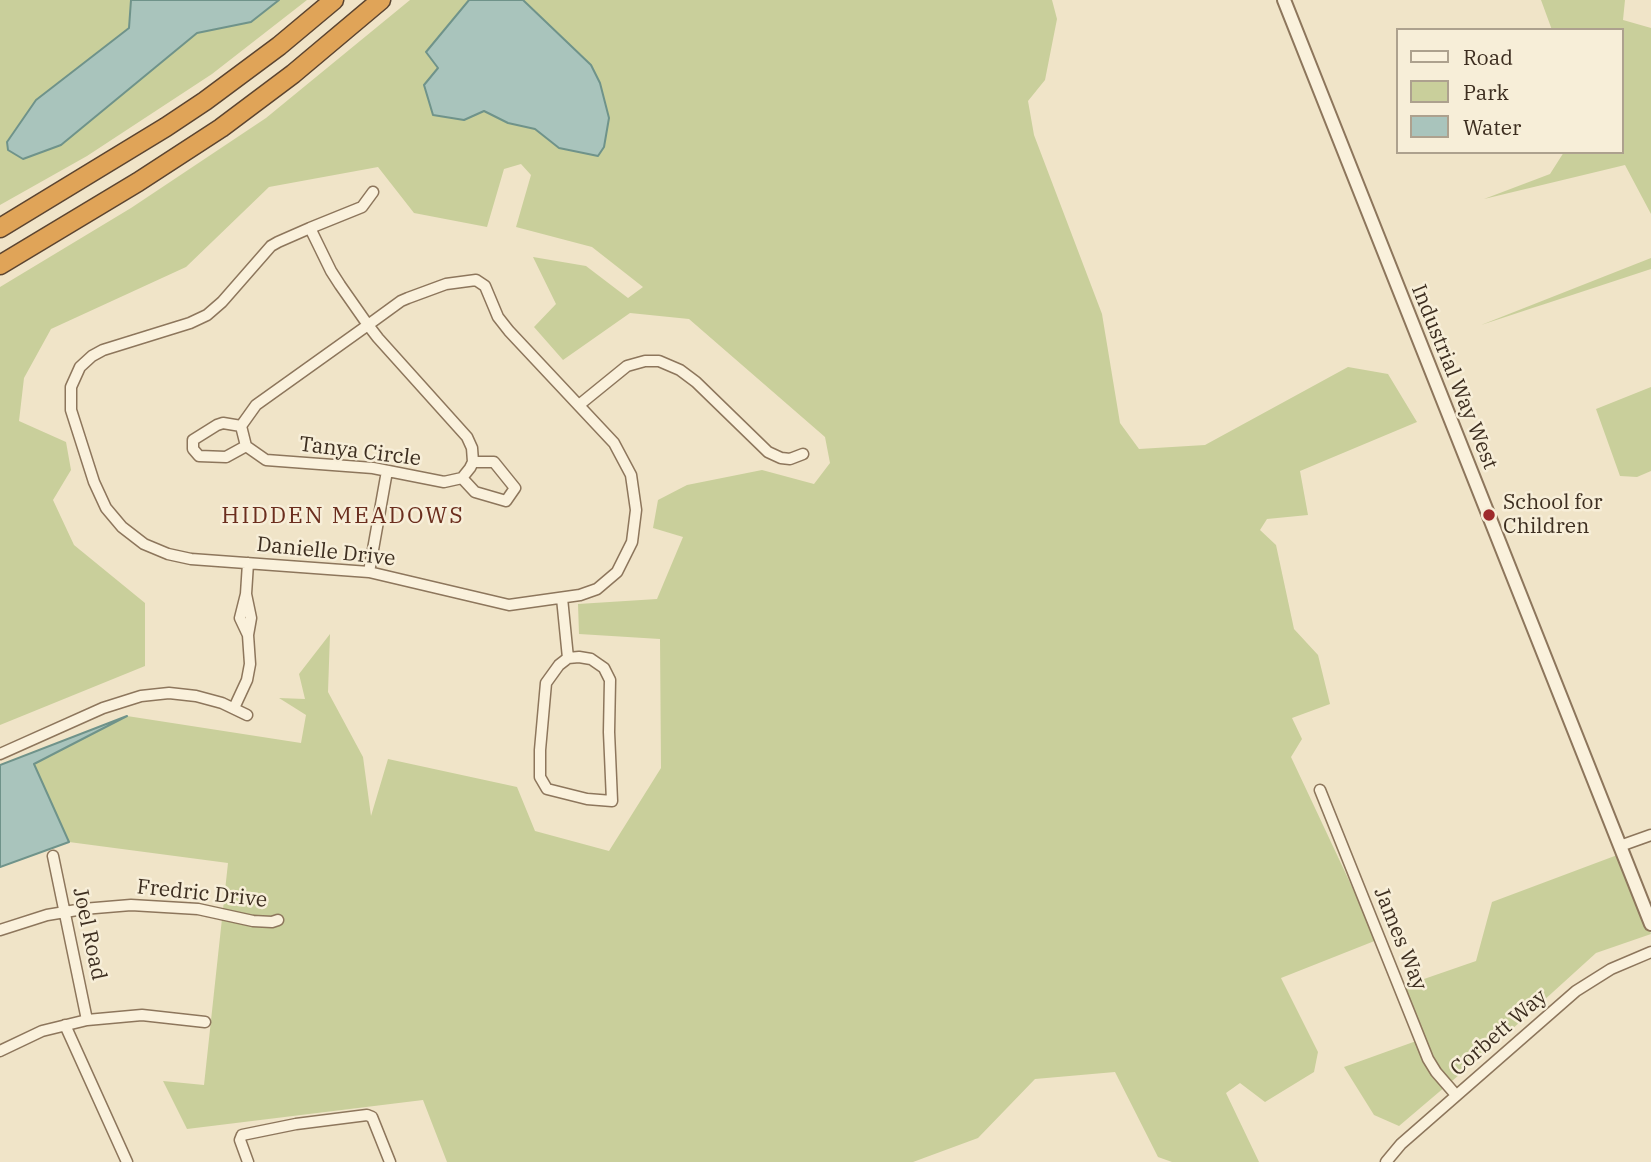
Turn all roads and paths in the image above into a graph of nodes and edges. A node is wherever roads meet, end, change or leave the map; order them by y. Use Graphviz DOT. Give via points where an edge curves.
graph roads {
  1 [pos="334,0"];
  2 [pos="381,0"];
  3 [pos="1284,0"];
  4 [pos="373,192"];
  5 [pos="310,228"];
  6 [pos="0,229"];
  7 [pos="0,265"];
  8 [pos="368,325"];
  9 [pos="579,405"];
  10 [pos="241,426"];
  11 [pos="246,446"];
  12 [pos="803,454"];
  13 [pos="473,462"];
  14 [pos="387,471"];
  15 [pos="462,478"];
  16 [pos="248,563"];
  17 [pos="369,572"];
  18 [pos="562,598"];
  19 [pos="568,658"];
  20 [pos="234,708"];
  21 [pos="247,715"];
  22 [pos="0,754"];
  23 [pos="1320,790"];
  24 [pos="1651,835"];
  25 [pos="1620,846"];
  26 [pos="53,856"];
  27 [pos="64,912"];
  28 [pos="278,920"];
  29 [pos="1651,924"];
  30 [pos="0,930"];
  31 [pos="1651,952"];
  32 [pos="87,1020"];
  33 [pos="205,1022"];
  34 [pos="65,1025"];
  35 [pos="0,1051"];
  36 [pos="1456,1096"];
  37 [pos="128,1162"];
  38 [pos="248,1162"];
  39 [pos="390,1162"];
  40 [pos="1386,1162"];
  1 -- 6 [label="highway" via="205,101"];
  2 -- 7 [label="highway" via="221,128"];
  3 -- 25 [label="street, Industrial Way West"];
  4 -- 5 [label="street, Danielle Drive" via="362,207"];
  5 -- 8 [label="street" via="331,271"];
  5 -- 16 [label="street, Danielle Drive" via="271,246 207,315 96,353 80,367 71,387 71,410 94,482 106,508 122,527 144,544 168,554"];
  8 -- 9 [label="street, Danielle Drive" via="423,291 476,280 485,286 504,325"];
  8 -- 10 [label="street" via="256,405"];
  8 -- 13 [label="street" via="467,437"];
  9 -- 12 [label="street" via="627,366 659,361 695,382 771,454 790,459"];
  9 -- 18 [label="street, Danielle Drive" via="624,459 635,493 636,522 629,551 612,578 592,592"];
  10 -- 11 [label="street"];
  10 -- 11 [label="street" via="217,425 193,440 193,449 199,456 226,457"];
  11 -- 14 [label="street, Tanya Circle" via="266,460"];
  13 -- 15 [label="street"];
  13 -- 15 [label="street" via="494,462 515,488 506,501 475,492"];
  14 -- 15 [label="street, Tanya Circle" via="444,482"];
  14 -- 17 [label="street"];
  16 -- 17 [label="street, Danielle Drive"];
  16 -- 20 [label="street" via="240,618 250,656"];
  17 -- 18 [label="street, Danielle Drive" via="509,605"];
  18 -- 19 [label="street"];
  19 -- 19 [label="street" via="546,683 540,777 547,789 612,801 610,680 604,668 591,659"];
  20 -- 21 [label="street"];
  20 -- 22 [label="street" via="185,694 141,696"];
  23 -- 36 [label="street, James Way" via="1428,1059"];
  24 -- 25 [label="street"];
  25 -- 29 [label="street, Industrial Way West"];
  26 -- 27 [label="street, Joel Road"];
  27 -- 28 [label="street, Fredric Drive" via="150,905 253,921"];
  27 -- 30 [label="street, Fredric Drive"];
  27 -- 32 [label="street, Joel Road"];
  31 -- 36 [label="street, Corbett Way" via="1611,969 1576,992"];
  32 -- 33 [label="street" via="142,1015"];
  32 -- 34 [label="street"];
  34 -- 35 [label="street"];
  34 -- 37 [label="street"];
  36 -- 40 [label="street, Corbett Way"];
  38 -- 39 [label="street" via="242,1135 367,1115 372,1117"];
}
